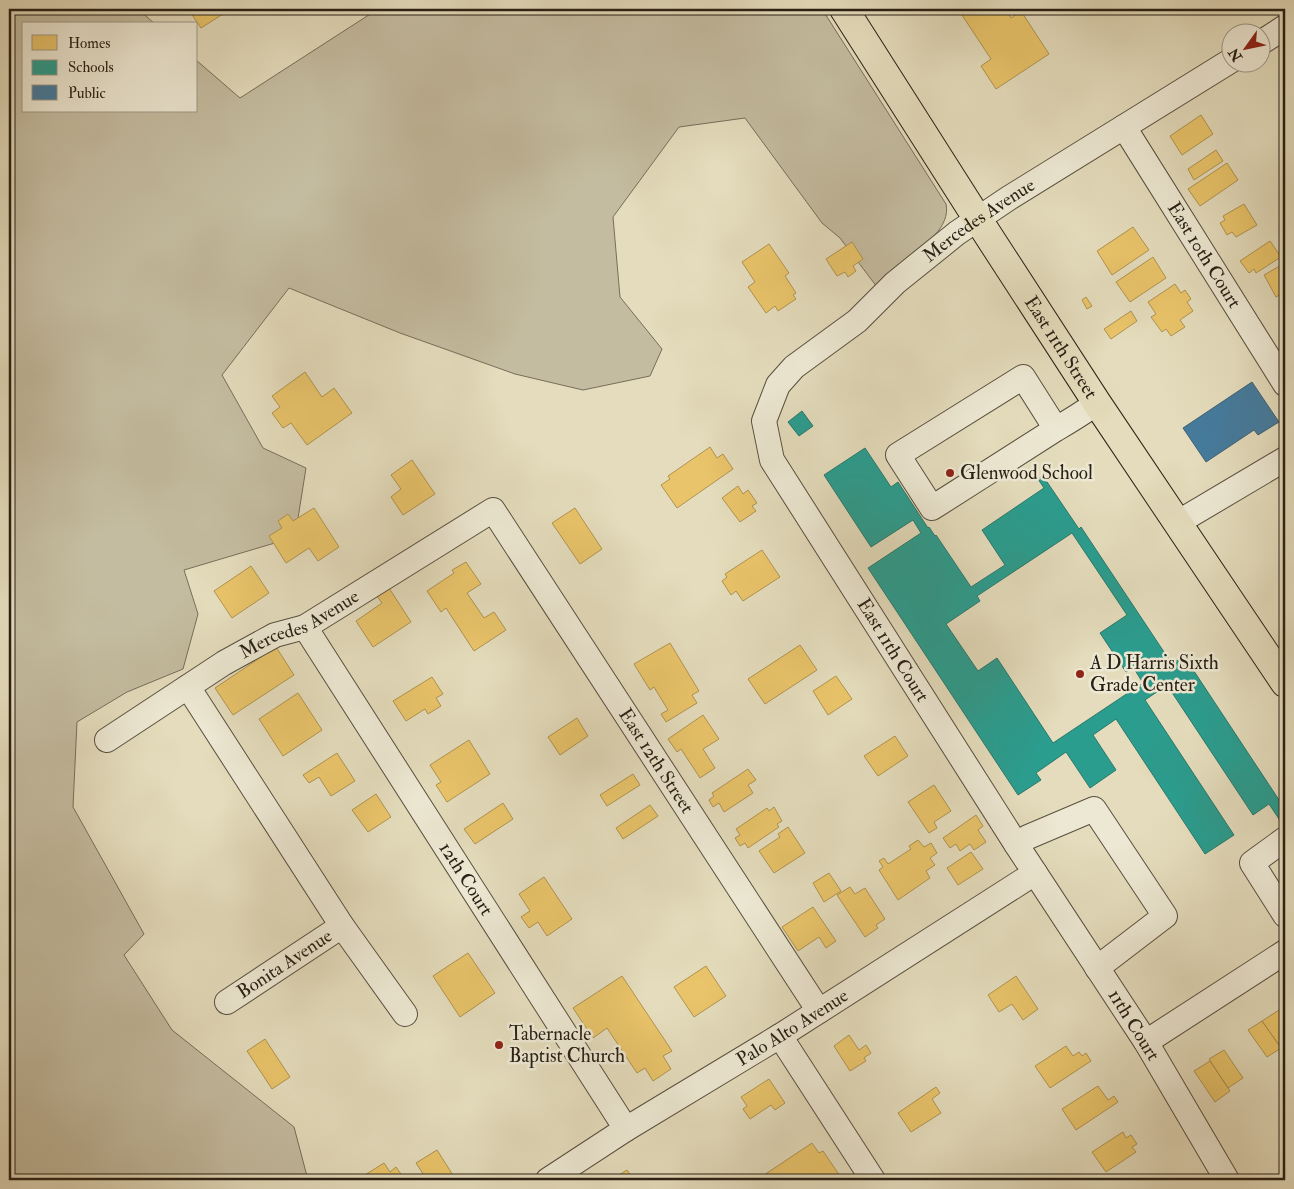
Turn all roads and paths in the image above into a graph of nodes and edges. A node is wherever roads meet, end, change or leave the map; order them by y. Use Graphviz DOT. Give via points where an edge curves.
graph roads {
  1 [pos="844,9"];
  2 [pos="1285,27"];
  3 [pos="1272,35"];
  4 [pos="1222,66"];
  5 [pos="1124,127"];
  6 [pos="977,218"];
  7 [pos="1285,384"];
  8 [pos="1097,403"];
  9 [pos="764,421"];
  10 [pos="1056,429"];
  11 [pos="1285,459"];
  12 [pos="493,510"];
  13 [pos="1177,523"];
  14 [pos="305,627"];
  15 [pos="1285,683"];
  16 [pos="188,687"];
  17 [pos="107,740"];
  18 [pos="1285,839"];
  19 [pos="1016,844"];
  20 [pos="1035,873"];
  21 [pos="1285,915"];
  22 [pos="342,926"];
  23 [pos="1285,952"];
  24 [pos="1097,968"];
  25 [pos="227,1002"];
  26 [pos="819,1011"];
  27 [pos="405,1014"];
  28 [pos="780,1036"];
  29 [pos="1146,1042"];
  30 [pos="626,1130"];
  31 [pos="548,1180"];
  32 [pos="873,1180"];
  33 [pos="1227,1180"];
  1 -- 6 [label="main road, East 11th Street"];
  2 -- 3 [label="street"];
  4 -- 5 [label="street, Mercedes Avenue"];
  5 -- 6 [label="street, Mercedes Avenue"];
  5 -- 7 [label="street, East 10th Court"];
  6 -- 8 [label="main road, East 11th Street"];
  6 -- 9 [label="street, Mercedes Avenue" via="895,283 857,321 794,368 778,386"];
  8 -- 10 [label="street"];
  8 -- 13 [label="main road, East 11th Street"];
  9 -- 19 [label="street, East 11th Court" via="772,460"];
  10 -- 10 [label="street" via="932,508 898,456 1023,377"];
  11 -- 13 [label="street"];
  12 -- 14 [label="street, Mercedes Avenue"];
  12 -- 26 [label="street, East 12th Street"];
  13 -- 15 [label="main road, East 11th Street"];
  14 -- 16 [label="street, Mercedes Avenue" via="276,635"];
  14 -- 30 [label="street, 12th Court"];
  16 -- 17 [label="street, Mercedes Avenue"];
  16 -- 22 [label="street"];
  18 -- 21 [label="street" via="1252,863"];
  19 -- 20 [label="street, East 11th Court"];
  19 -- 24 [label="street" via="1094,808 1165,916"];
  20 -- 24 [label="street, 11th Court"];
  20 -- 26 [label="street, Palo Alto Avenue"];
  22 -- 25 [label="street, Bonita Avenue"];
  22 -- 27 [label="street"];
  23 -- 29 [label="street"];
  24 -- 29 [label="street, 11th Court"];
  26 -- 28 [label="street, Palo Alto Avenue"];
  28 -- 30 [label="street, Palo Alto Avenue"];
  28 -- 32 [label="street"];
  29 -- 33 [label="street, 11th Court"];
  30 -- 31 [label="street, Palo Alto Avenue"];
}
